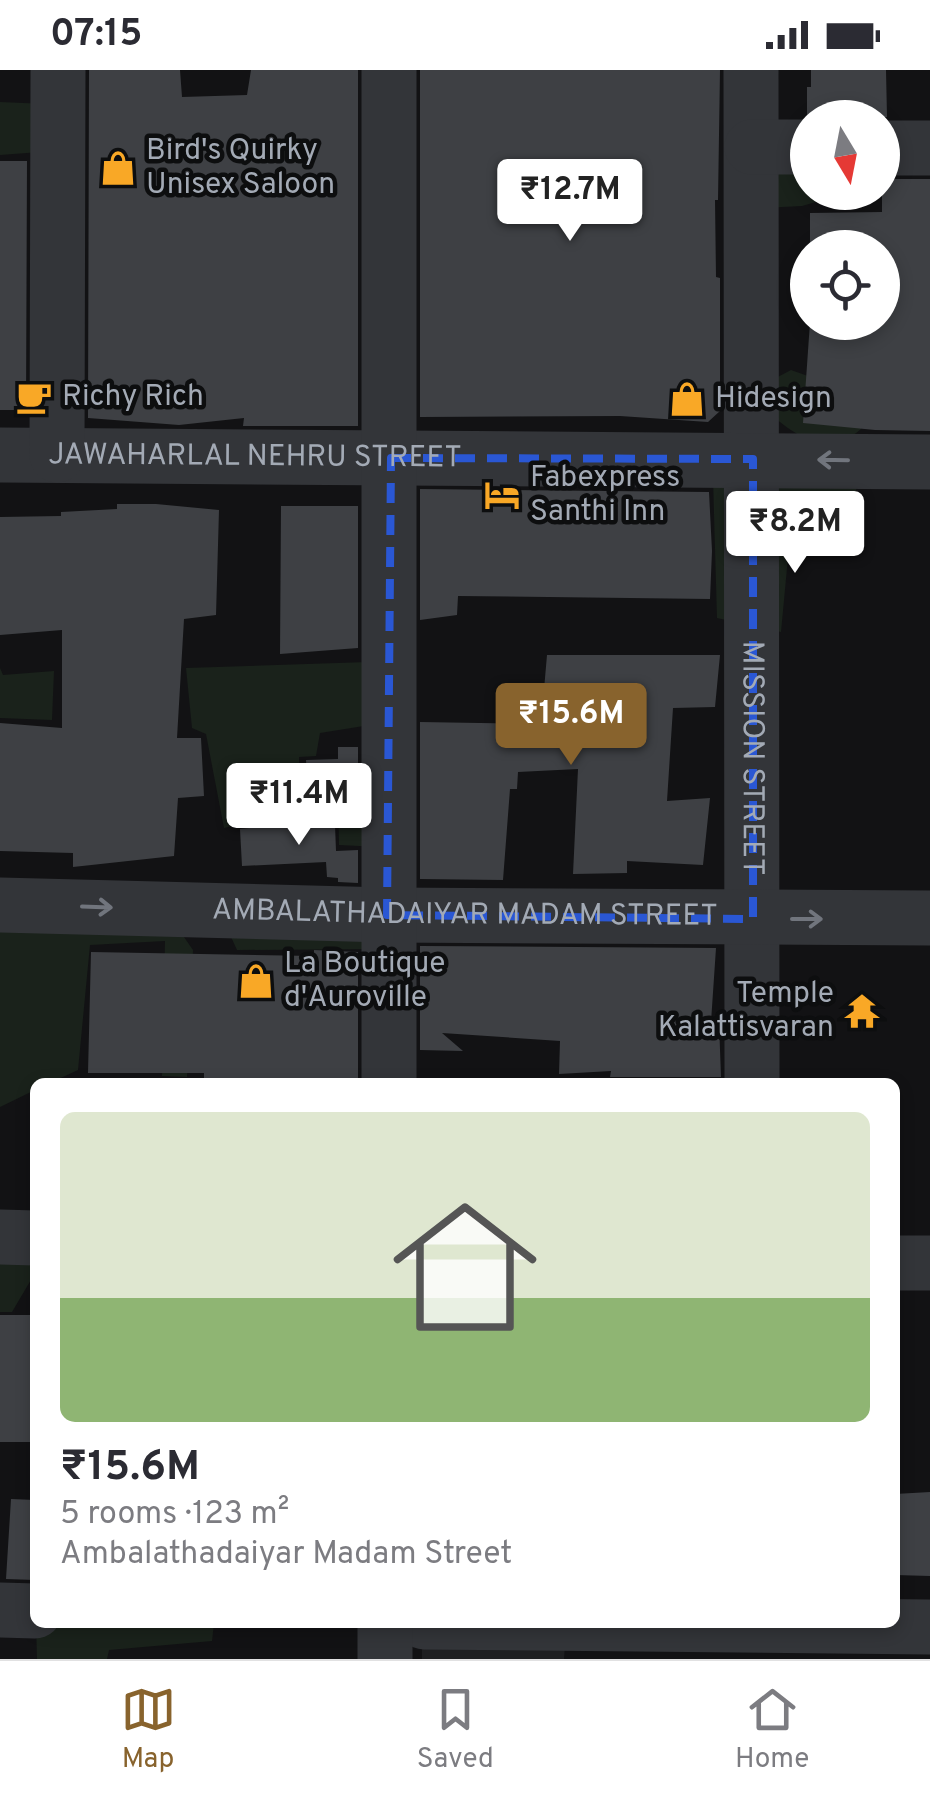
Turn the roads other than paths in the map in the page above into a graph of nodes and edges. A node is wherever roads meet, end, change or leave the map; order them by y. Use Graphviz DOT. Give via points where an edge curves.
graph roads {
  1 [pos="58,70"];
  2 [pos="390,70"];
  3 [pos="751,70"];
  4 [pos="752,147"];
  5 [pos="790,147"];
  6 [pos="900,148"];
  7 [pos="930,148"];
  8 [pos="0,455"];
  9 [pos="57,455"];
  10 [pos="391,458"];
  11 [pos="752,458"];
  12 [pos="930,462"];
  13 [pos="0,905"];
  14 [pos="387,915"];
  15 [pos="930,918"];
  16 [pos="753,919"];
  17 [pos="388,1078"];
  18 [pos="752,1078"];
  19 [pos="0,1236"];
  20 [pos="30,1238"];
  21 [pos="900,1263"];
  22 [pos="930,1263"];
  23 [pos="0,1610"];
  24 [pos="30,1611"];
  25 [pos="930,1627"];
  26 [pos="385,1628"];
  27 [pos="561,1628"];
  28 [pos="744,1636"];
  29 [pos="385,1659"];
  1 -- 9 [label="street"];
  2 -- 10 [label="street"];
  3 -- 4 [label="street, MISSION STREET"];
  4 -- 5 [label="street"];
  4 -- 11 [label="street, MISSION STREET"];
  6 -- 7 [label="street"];
  8 -- 9 [label="street, JAWAHARLAL NEHRU STREET"];
  9 -- 10 [label="street, JAWAHARLAL NEHRU STREET"];
  10 -- 11 [label="street, JAWAHARLAL NEHRU STREET"];
  10 -- 14 [label="street"];
  12 -- 11 [label="street, JAWAHARLAL NEHRU STREET, one-way"];
  11 -- 16 [label="street, MISSION STREET"];
  13 -- 14 [label="street, AMBALATHADAIYAR MADAM STREET, one-way"];
  14 -- 16 [label="street, AMBALATHADAIYAR MADAM STREET"];
  14 -- 17 [label="street"];
  16 -- 15 [label="street, AMBALATHADAIYAR MADAM STREET, one-way"];
  16 -- 18 [label="street, MISSION STREET"];
  19 -- 20 [label="street"];
  21 -- 22 [label="street"];
  23 -- 24 [label="street"];
  25 -- 28 [label="street"];
  26 -- 29 [label="street"];
  27 -- 28 [label="street"];
}
